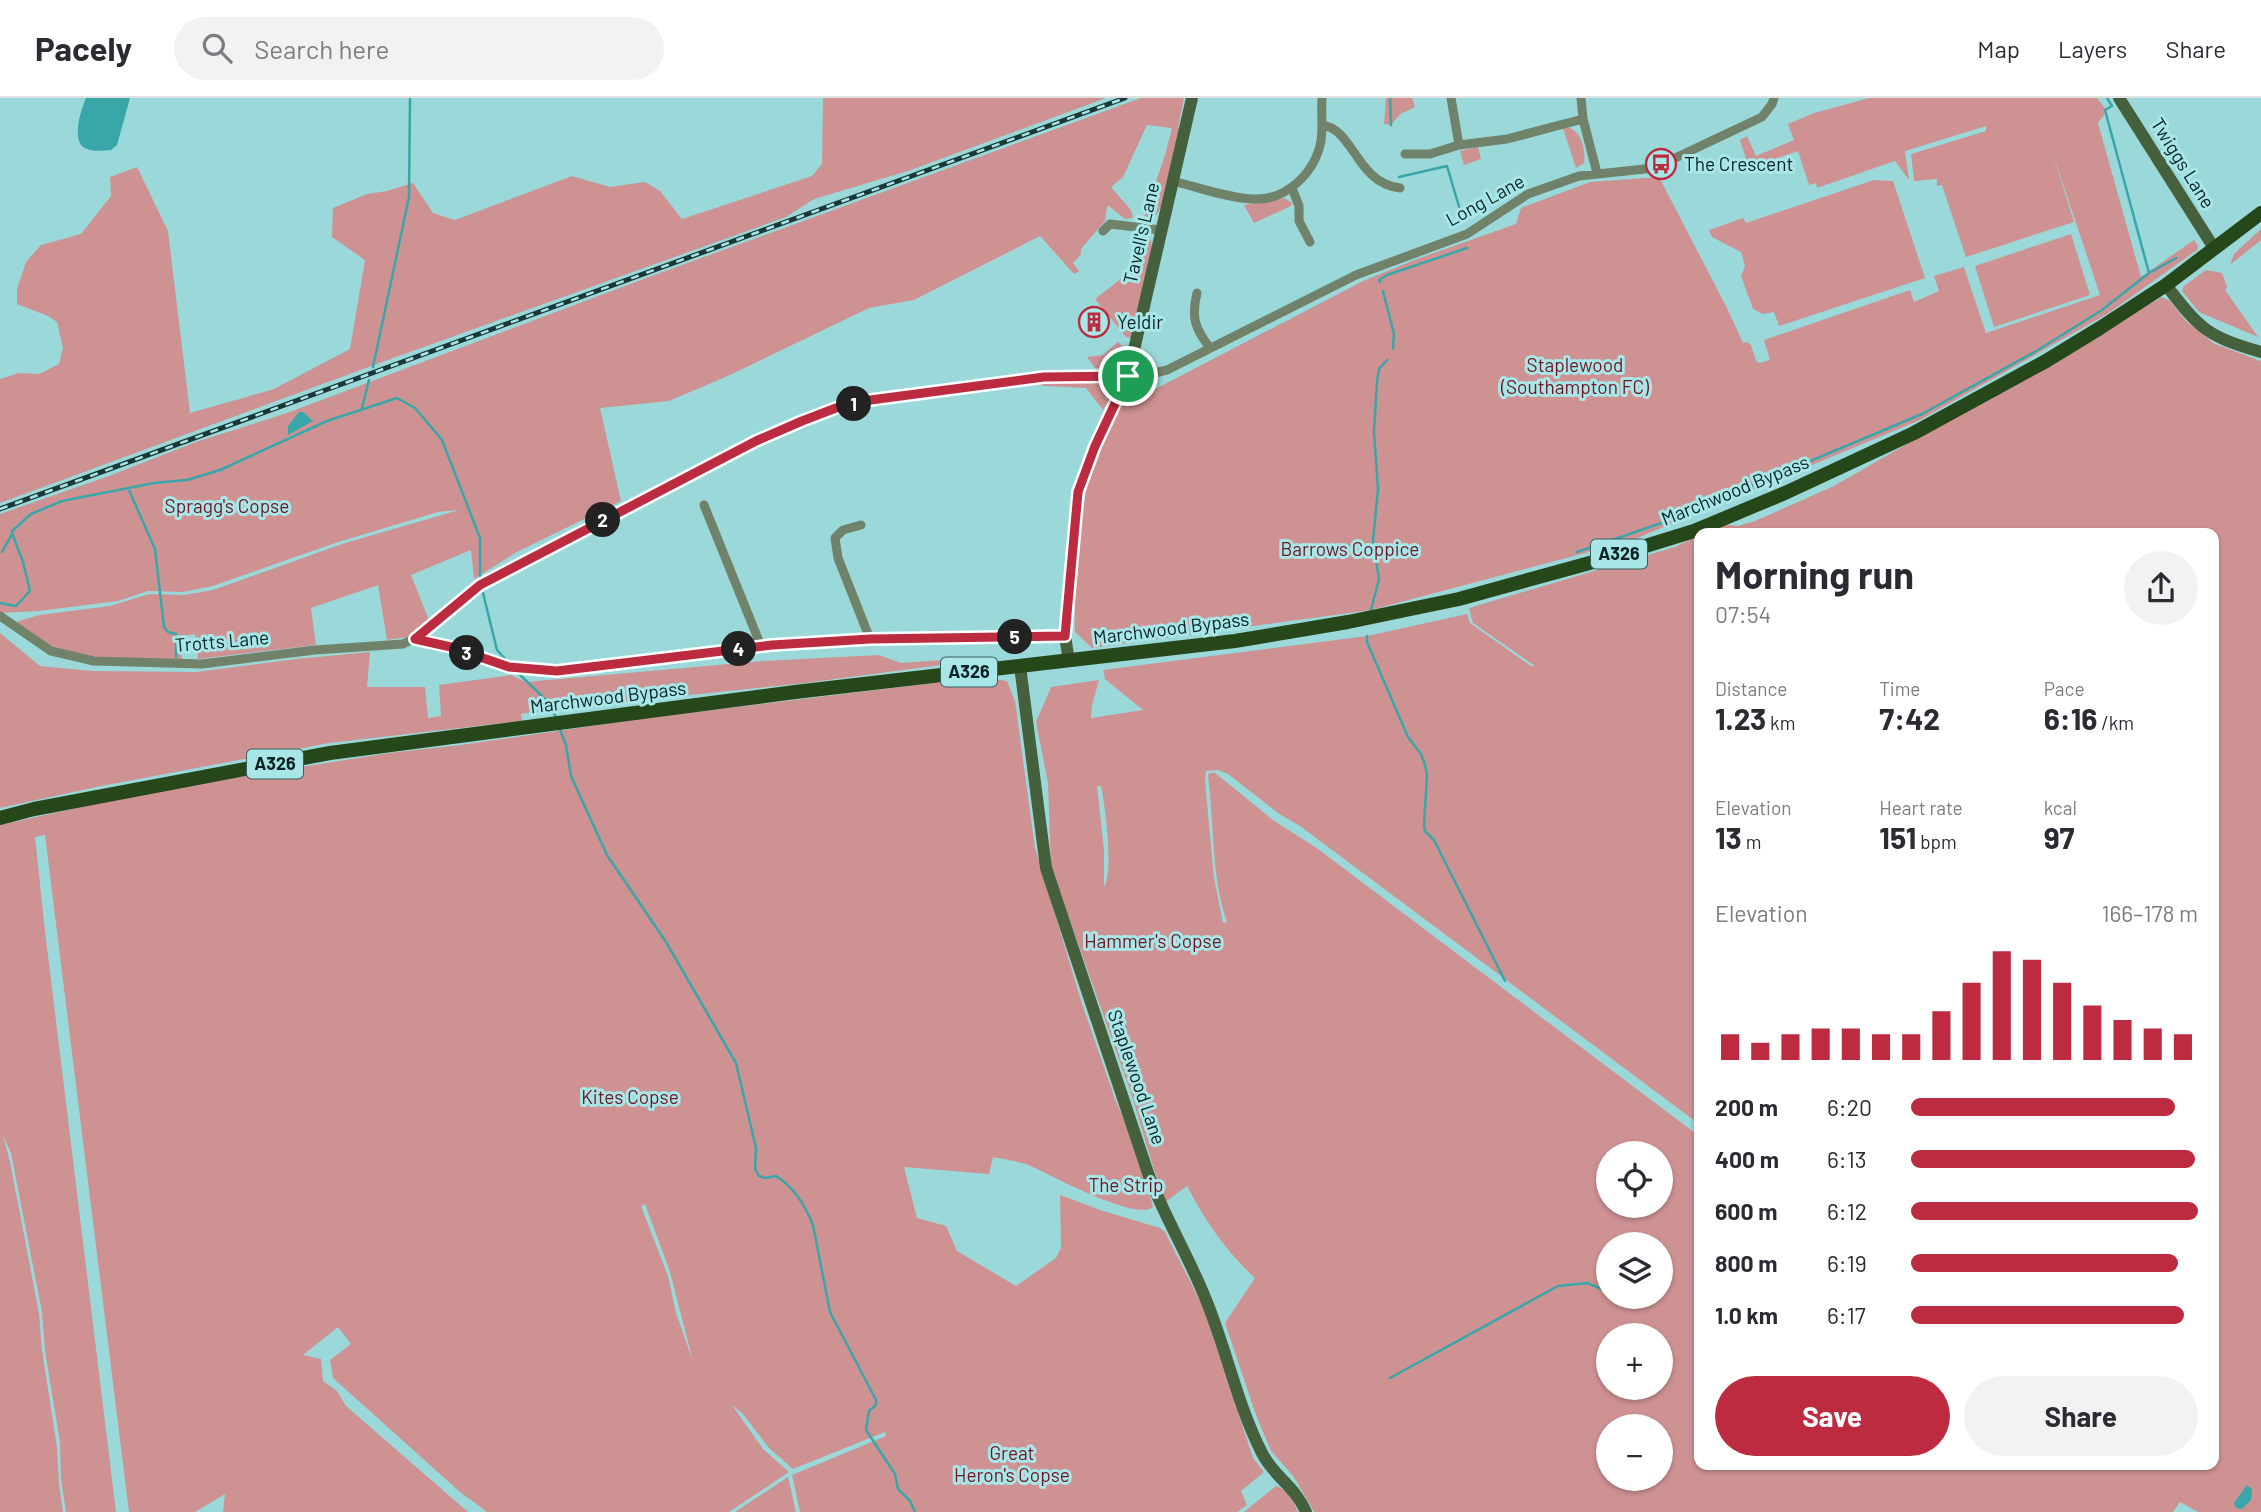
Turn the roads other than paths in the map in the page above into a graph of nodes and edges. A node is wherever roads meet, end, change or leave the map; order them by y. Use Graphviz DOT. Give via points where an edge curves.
graph roads {
  1 [pos="1192,98"];
  2 [pos="1322,98"];
  3 [pos="1451,98"];
  4 [pos="1581,98"];
  5 [pos="1774,98"];
  6 [pos="2119,98"];
  7 [pos="1583,119"];
  8 [pos="1322,125"];
  9 [pos="1459,145"];
  10 [pos="1405,154"];
  11 [pos="1597,173"];
  12 [pos="1173,181"];
  13 [pos="1292,188"];
  14 [pos="1401,188"];
  15 [pos="2261,213"];
  16 [pos="1161,230"];
  17 [pos="1103,231"];
  18 [pos="1311,242"];
  19 [pos="2214,248"];
  20 [pos="2166,285"];
  21 [pos="1197,293"];
  22 [pos="1210,348"];
  23 [pos="2261,352"];
  24 [pos="1128,376"];
  25 [pos="704,505"];
  26 [pos="862,526"];
  27 [pos="1701,528"];
  28 [pos="1694,531"];
  29 [pos="0,617"];
  30 [pos="1065,636"];
  31 [pos="415,639"];
  32 [pos="870,639"];
  33 [pos="761,646"];
  34 [pos="1069,661"];
  35 [pos="1020,666"];
  36 [pos="0,818"];
  37 [pos="1306,1512"];
  1 -- 12 [label="street, Tavell's Lane"];
  2 -- 8 [label="street"];
  3 -- 9 [label="street"];
  4 -- 7 [label="street"];
  5 -- 11 [label="street, Long Lane" via="1762,117 1666,163"];
  6 -- 19 [label="street, Twiggs Lane"];
  7 -- 9 [label="street" via="1507,139"];
  7 -- 11 [label="street"];
  8 -- 13 [label="street" via="1314,161"];
  8 -- 14 [label="street" via="1336,130 1371,176"];
  9 -- 10 [label="street" via="1430,154"];
  11 -- 22 [label="street, Long Lane" via="1528,194 1467,234 1356,275"];
  12 -- 13 [label="street" via="1252,199 1271,198"];
  12 -- 16 [label="street, Tavell's Lane"];
  13 -- 18 [label="street" via="1299,206 1298,221"];
  15 -- 19 [label="main road, Marchwood Bypass / A326"];
  16 -- 17 [label="street" via="1110,224"];
  16 -- 24 [label="street, Tavell's Lane"];
  19 -- 20 [label="main road, Marchwood Bypass / A326"];
  20 -- 23 [label="street" via="2203,329"];
  20 -- 27 [label="main road, Marchwood Bypass / A326" via="2046,361 1914,433"];
  21 -- 22 [label="street" via="1194,315"];
  22 -- 24 [label="street, Long Lane" via="1167,370"];
  24 -- 30 [label="street" via="1078,492"];
  24 -- 31 [label="street, Long Lane" via="1044,377 863,401 825,412 744,447 480,585"];
  25 -- 33 [label="street"];
  26 -- 32 [label="street" via="843,530 835,538 838,558"];
  28 -- 34 [label="main road, Marchwood Bypass / A326" via="1459,599 1385,615 1235,641"];
  29 -- 31 [label="street, Trotts Lane" via="51,651 94,661 202,664 403,644"];
  30 -- 32 [label="street"];
  30 -- 34 [label="street"];
  31 -- 33 [label="street" via="509,667 557,671"];
  32 -- 33 [label="street"];
  34 -- 35 [label="main road, Marchwood Bypass / A326"];
  35 -- 36 [label="main road, Marchwood Bypass / A326" via="330,753"];
  35 -- 37 [label="street, Staplewood Lane" via="1046,868 1149,1176 1201,1288 1263,1455 1300,1497"];
}
